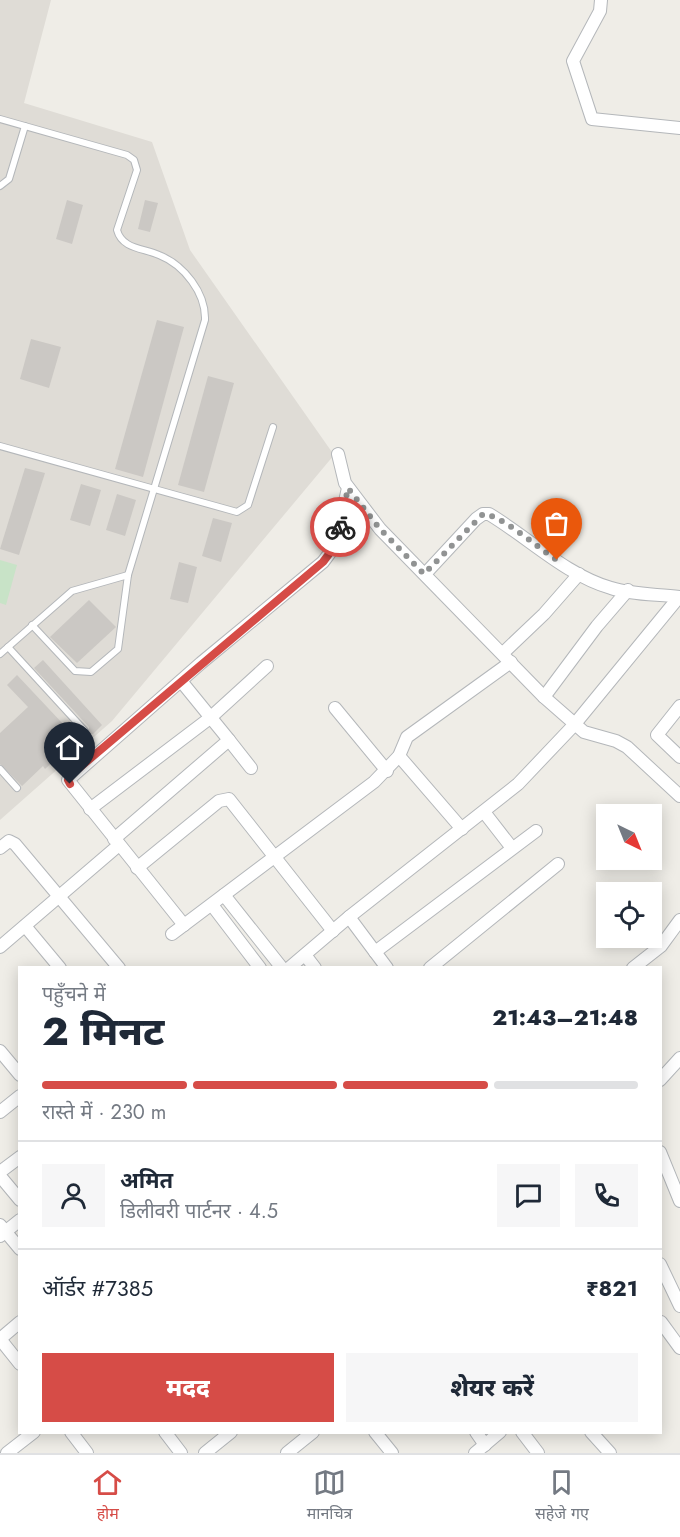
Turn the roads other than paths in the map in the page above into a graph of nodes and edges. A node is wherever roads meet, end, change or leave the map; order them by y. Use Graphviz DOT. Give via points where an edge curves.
graph roads {
  1 [pos="601,0"];
  2 [pos="0,120"];
  3 [pos="25,126"];
  4 [pos="680,128"];
  5 [pos="0,186"];
  6 [pos="273,427"];
  7 [pos="0,446"];
  8 [pos="338,454"];
  9 [pos="348,488"];
  10 [pos="155,489"];
  11 [pos="424,574"];
  12 [pos="579,574"];
  13 [pos="128,575"];
  14 [pos="628,590"];
  15 [pos="678,603"];
  16 [pos="32,626"];
  17 [pos="8,647"];
  18 [pos="0,654"];
  19 [pos="507,657"];
  20 [pos="267,666"];
  21 [pos="181,681"];
  22 [pos="544,697"];
  23 [pos="680,706"];
  24 [pos="335,708"];
  25 [pos="210,718"];
  26 [pos="574,725"];
  27 [pos="85,731"];
  28 [pos="229,740"];
  29 [pos="399,756"];
  30 [pos="680,757"];
  31 [pos="251,768"];
  32 [pos="0,769"];
  33 [pos="387,771"];
  34 [pos="17,788"];
  35 [pos="680,796"];
  36 [pos="90,809"];
  37 [pos="484,812"];
  38 [pos="462,829"];
  39 [pos="536,831"];
  40 [pos="116,842"];
  41 [pos="0,848"];
  42 [pos="512,849"];
  43 [pos="274,857"];
  44 [pos="558,864"];
  45 [pos="137,868"];
  46 [pos="224,895"];
  47 [pos="59,897"];
  48 [pos="212,905"];
  49 [pos="349,917"];
  50 [pos="680,920"];
  51 [pos="184,925"];
  52 [pos="25,926"];
  53 [pos="333,931"];
  54 [pos="172,934"];
  55 [pos="0,947"];
  56 [pos="375,952"];
  57 [pos="304,955"];
  58 [pos="58,966"];
  59 [pos="117,966"];
  60 [pos="258,966"];
  61 [pos="280,966"];
  62 [pos="292,966"];
  63 [pos="313,966"];
  64 [pos="386,966"];
  65 [pos="432,966"];
  66 [pos="636,966"];
  67 [pos="0,1051"];
  68 [pos="680,1058"];
  69 [pos="18,1073"];
  70 [pos="662,1078"];
  71 [pos="18,1098"];
  72 [pos="0,1112"];
  73 [pos="662,1157"];
  74 [pos="18,1159"];
  75 [pos="0,1174"];
  76 [pos="18,1197"];
  77 [pos="680,1201"];
  78 [pos="18,1221"];
  79 [pos="2,1231"];
  80 [pos="18,1247"];
  81 [pos="662,1268"];
  82 [pos="680,1308"];
  83 [pos="662,1321"];
  84 [pos="18,1325"];
  85 [pos="662,1325"];
  86 [pos="0,1339"];
  87 [pos="680,1348"];
  88 [pos="18,1362"];
  89 [pos="31,1434"];
  90 [pos="73,1434"];
  91 [pos="167,1434"];
  92 [pos="229,1434"];
  93 [pos="311,1434"];
  94 [pos="376,1434"];
  95 [pos="478,1434"];
  96 [pos="498,1434"];
  97 [pos="524,1434"];
  98 [pos="593,1434"];
  99 [pos="486,1445"];
  100 [pos="385,1451"];
  101 [pos="7,1453"];
  102 [pos="87,1453"];
  103 [pos="181,1453"];
  104 [pos="205,1453"];
  105 [pos="287,1453"];
  106 [pos="475,1453"];
  107 [pos="538,1453"];
  108 [pos="610,1453"];
  1 -- 4 [label="street" via="600,11 573,61 592,118"];
  2 -- 3 [label="lane"];
  3 -- 5 [label="lane" via="9,179"];
  3 -- 10 [label="lane" via="134,160 137,170 117,230 119,237 126,244 160,255 175,265 206,304 205,320"];
  6 -- 10 [label="lane" via="244,510 237,512"];
  7 -- 10 [label="lane"];
  8 -- 9 [label="street"];
  9 -- 11 [label="street" via="380,529"];
  9 -- 21 [label="street" via="335,546 329,556"];
  10 -- 13 [label="lane"];
  11 -- 12 [label="street" via="483,514 489,514"];
  11 -- 19 [label="street"];
  12 -- 14 [label="street" via="614,589"];
  12 -- 19 [label="street"];
  13 -- 16 [label="lane" via="72,591"];
  13 -- 16 [label="lane" via="118,649 92,672 75,671"];
  14 -- 15 [label="street"];
  14 -- 22 [label="street"];
  15 -- 26 [label="street"];
  16 -- 17 [label="lane"];
  17 -- 18 [label="lane"];
  17 -- 27 [label="lane"];
  19 -- 22 [label="street"];
  19 -- 29 [label="street" via="407,737"];
  20 -- 25 [label="street"];
  21 -- 25 [label="street"];
  21 -- 36 [label="street" via="68,780"];
  22 -- 26 [label="street"];
  23 -- 30 [label="street" via="657,735"];
  24 -- 33 [label="street"];
  25 -- 28 [label="street"];
  25 -- 36 [label="street"];
  26 -- 35 [label="street" via="627,747"];
  26 -- 37 [label="street" via="518,784"];
  28 -- 31 [label="street"];
  28 -- 40 [label="street"];
  29 -- 33 [label="street"];
  29 -- 38 [label="street"];
  32 -- 34 [label="lane"];
  33 -- 43 [label="street"];
  36 -- 40 [label="street"];
  37 -- 38 [label="street"];
  37 -- 42 [label="street"];
  38 -- 49 [label="street"];
  39 -- 42 [label="street"];
  40 -- 45 [label="street"];
  40 -- 47 [label="street"];
  41 -- 47 [label="street" via="9,841 15,843"];
  42 -- 56 [label="street"];
  43 -- 45 [label="street" via="232,802 224,799"];
  43 -- 46 [label="street"];
  43 -- 53 [label="street"];
  44 -- 65 [label="street"];
  45 -- 51 [label="street"];
  46 -- 48 [label="street"];
  46 -- 61 [label="street"];
  47 -- 52 [label="street"];
  47 -- 59 [label="street"];
  48 -- 51 [label="street"];
  48 -- 60 [label="street"];
  49 -- 53 [label="street"];
  49 -- 56 [label="street"];
  50 -- 66 [label="street" via="661,946"];
  51 -- 54 [label="street"];
  52 -- 55 [label="street"];
  52 -- 58 [label="street"];
  53 -- 57 [label="street"];
  56 -- 64 [label="street"];
  57 -- 62 [label="street"];
  57 -- 63 [label="street"];
  67 -- 69 [label="street"];
  68 -- 70 [label="street"];
  71 -- 72 [label="street"];
  73 -- 77 [label="street"];
  74 -- 75 [label="street"];
  75 -- 76 [label="street"];
  78 -- 79 [label="street"];
  79 -- 80 [label="street"];
  81 -- 82 [label="street"];
  82 -- 83 [label="street"];
  84 -- 86 [label="street"];
  85 -- 87 [label="street"];
  86 -- 88 [label="street"];
  89 -- 101 [label="street"];
  90 -- 102 [label="street"];
  91 -- 103 [label="street"];
  92 -- 104 [label="street"];
  93 -- 105 [label="street"];
  94 -- 100 [label="street"];
  95 -- 99 [label="street"];
  96 -- 99 [label="street"];
  97 -- 107 [label="street"];
  98 -- 108 [label="street"];
  99 -- 106 [label="street"];
}
